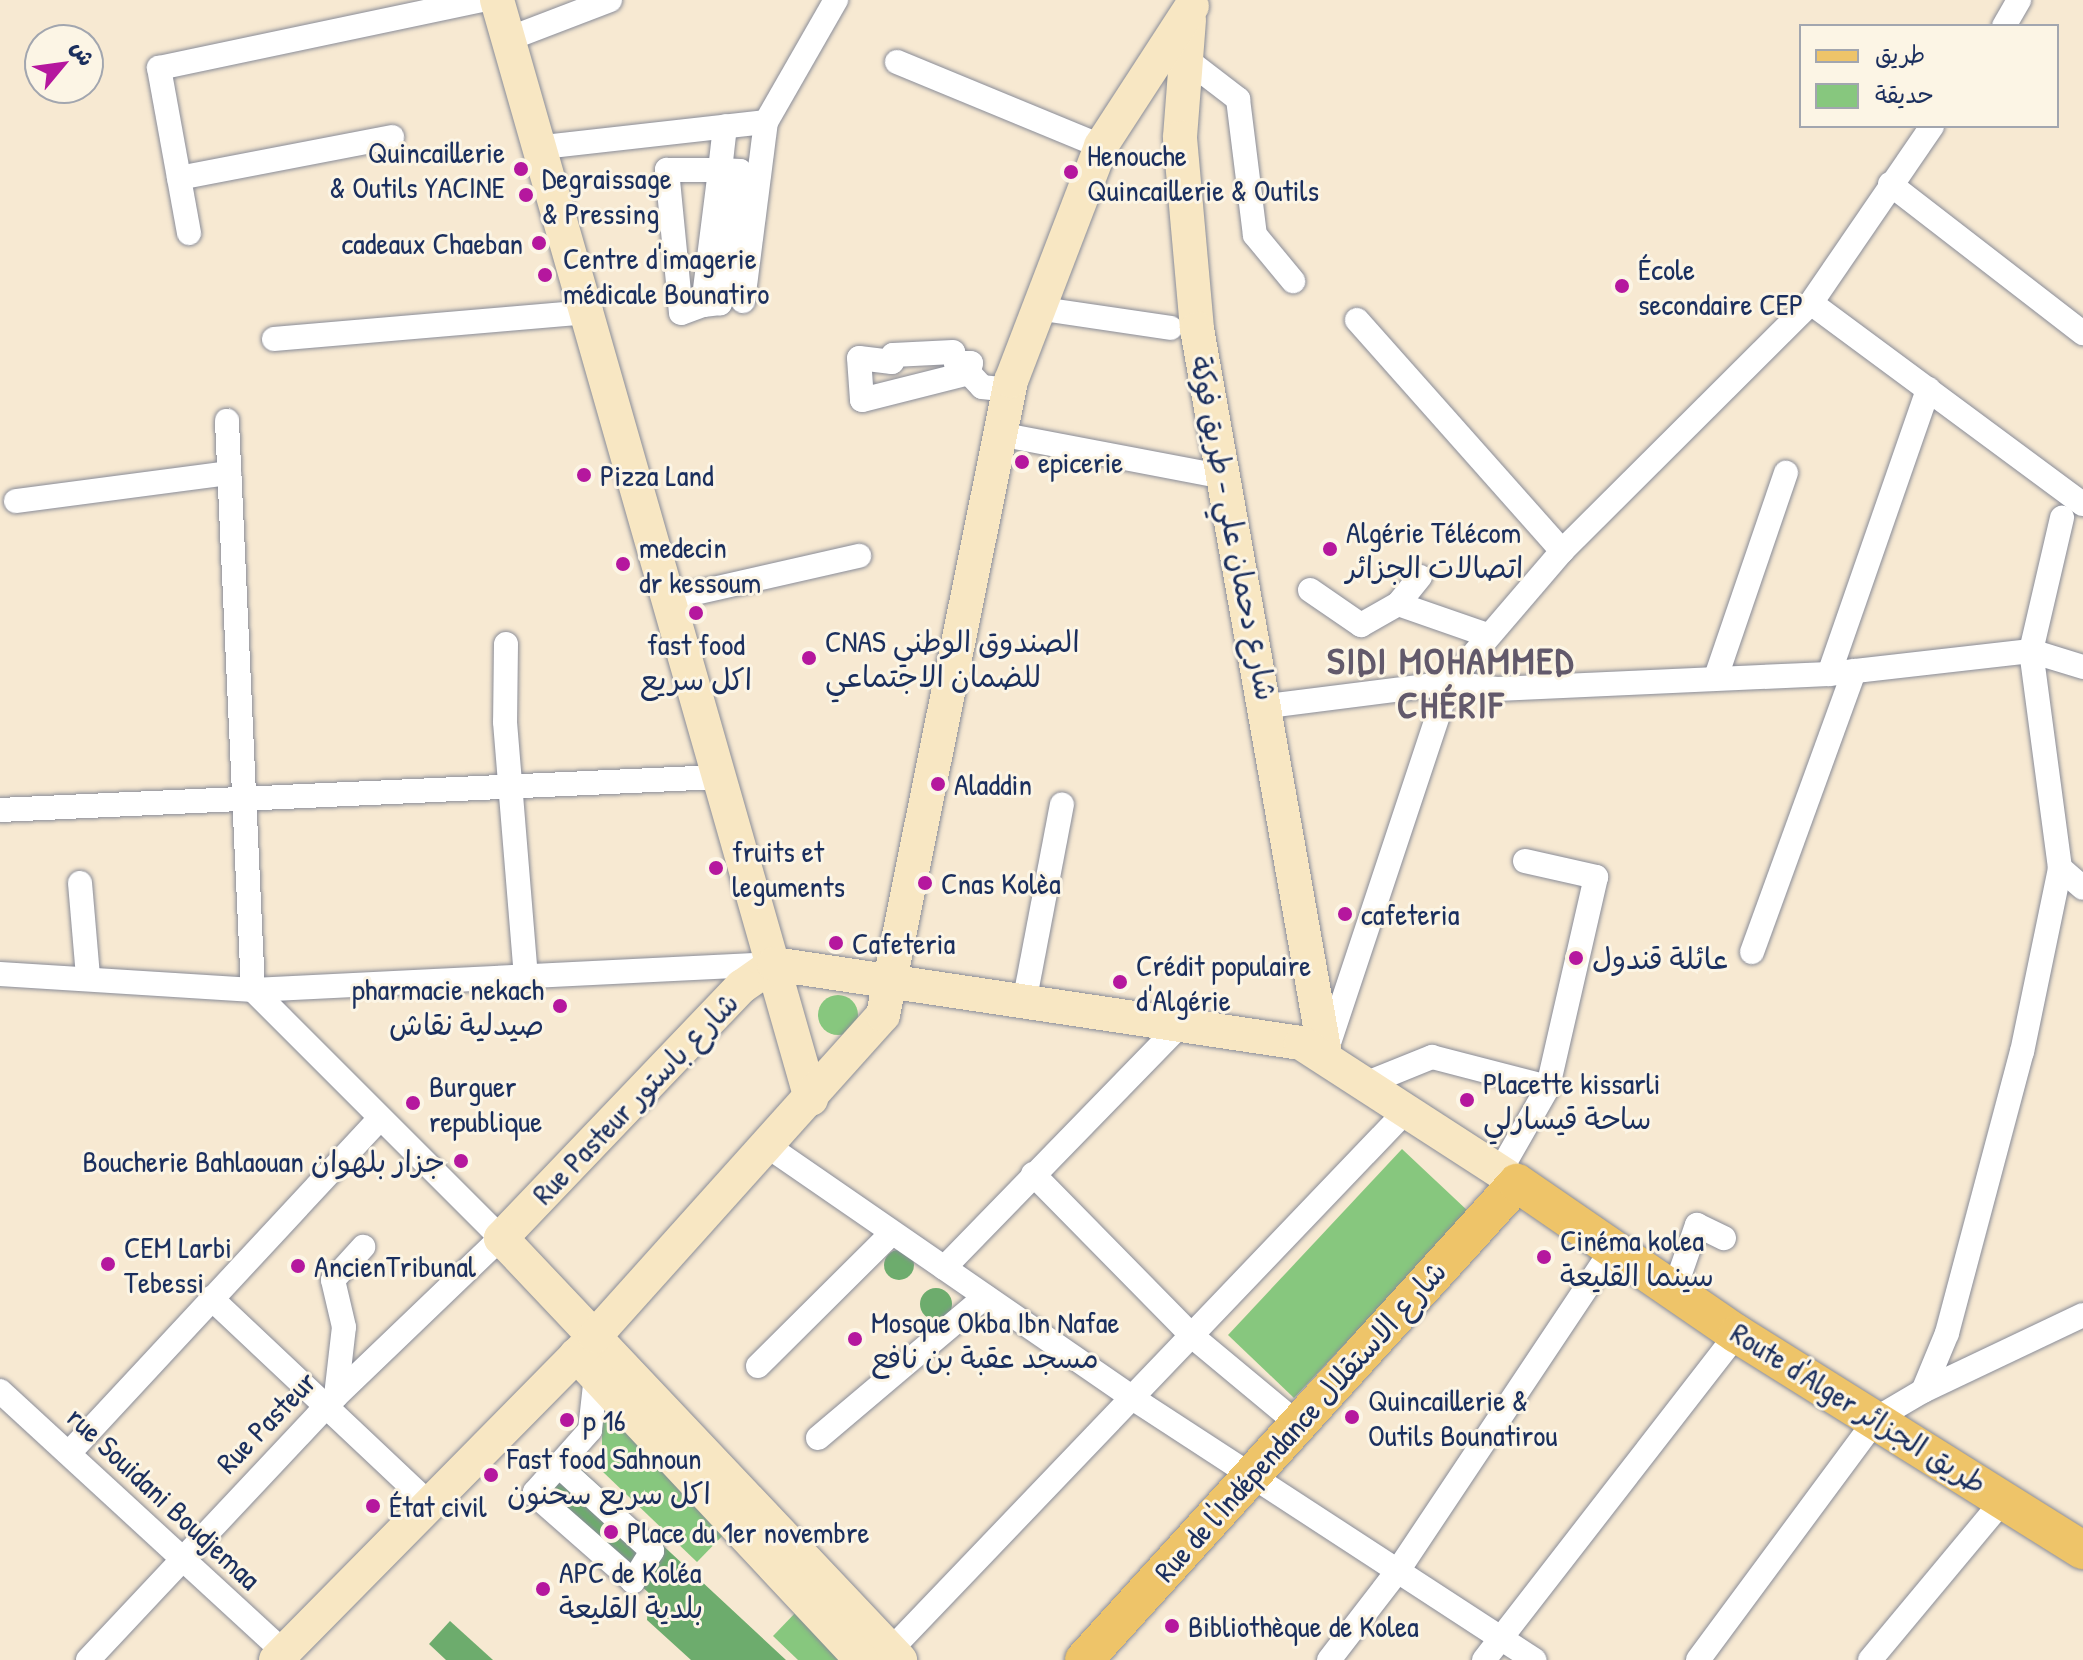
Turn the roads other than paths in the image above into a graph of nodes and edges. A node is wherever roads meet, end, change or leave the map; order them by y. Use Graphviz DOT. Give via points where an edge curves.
graph roads {
  1 [pos="481,0"];
  2 [pos="497,0"];
  3 [pos="610,0"];
  4 [pos="836,0"];
  5 [pos="1192,3"];
  6 [pos="511,38"];
  7 [pos="1182,56"];
  8 [pos="897,62"];
  9 [pos="766,122"];
  10 [pos="725,126"];
  11 [pos="1931,128"];
  12 [pos="392,137"];
  13 [pos="1101,146"];
  14 [pos="543,147"];
  15 [pos="720,170"];
  16 [pos="179,178"];
  17 [pos="1890,184"];
  18 [pos="189,233"];
  19 [pos="1293,281"];
  20 [pos="743,301"];
  21 [pos="1811,303"];
  22 [pos="1036,308"];
  23 [pos="591,312"];
  24 [pos="1357,320"];
  25 [pos="1171,328"];
  26 [pos="2083,333"];
  27 [pos="274,339"];
  28 [pos="969,373"];
  29 [pos="1928,389"];
  30 [pos="1009,390"];
  31 [pos="227,421"];
  32 [pos="999,434"];
  33 [pos="229,473"];
  34 [pos="1786,473"];
  35 [pos="1220,476"];
  36 [pos="16,501"];
  37 [pos="2076,501"];
  38 [pos="1562,551"];
  39 [pos="859,556"];
  40 [pos="1420,577"];
  41 [pos="1310,590"];
  42 [pos="669,599"];
  43 [pos="1398,604"];
  44 [pos="1487,635"];
  45 [pos="506,644"];
  46 [pos="2031,651"];
  47 [pos="2083,667"];
  48 [pos="1854,671"];
  49 [pos="1829,674"];
  50 [pos="1716,677"];
  51 [pos="1449,683"];
  52 [pos="1268,706"];
  53 [pos="718,777"];
  54 [pos="509,785"];
  55 [pos="242,800"];
  56 [pos="1062,804"];
  57 [pos="0,810"];
  58 [pos="1525,861"];
  59 [pos="2060,868"];
  60 [pos="80,883"];
  61 [pos="2083,888"];
  62 [pos="1752,952"];
  63 [pos="774,964"];
  64 [pos="0,974"];
  65 [pos="88,976"];
  66 [pos="526,977"];
  67 [pos="894,985"];
  68 [pos="253,990"];
  69 [pos="1025,998"];
  70 [pos="1182,1023"];
  71 [pos="1325,1054"];
  72 [pos="1370,1082"];
  73 [pos="1548,1087"];
  74 [pos="811,1099"];
  75 [pos="1406,1111"];
  76 [pos="380,1118"];
  77 [pos="769,1147"];
  78 [pos="1033,1174"];
  79 [pos="1509,1177"];
  80 [pos="892,1233"];
  81 [pos="501,1238"];
  82 [pos="1724,1238"];
  83 [pos="1615,1245"];
  84 [pos="363,1247"];
  85 [pos="944,1268"];
  86 [pos="1675,1288"];
  87 [pos="985,1297"];
  88 [pos="211,1298"];
  89 [pos="2083,1315"];
  90 [pos="1737,1334"];
  91 [pos="1192,1336"];
  92 [pos="589,1355"];
  93 [pos="758,1366"];
  94 [pos="0,1391"];
  95 [pos="1923,1391"];
  96 [pos="1134,1399"];
  97 [pos="331,1401"];
  98 [pos="1877,1418"];
  99 [pos="1298,1424"];
  100 [pos="818,1438"];
  101 [pos="69,1453"];
  102 [pos="559,1466"];
  103 [pos="1255,1473"];
  104 [pos="2004,1499"];
  105 [pos="431,1505"];
  106 [pos="2083,1550"];
  107 [pos="180,1557"];
  108 [pos="1399,1569"];
  109 [pos="1503,1638"];
  110 [pos="284,1657"];
  111 [pos="883,1657"];
  112 [pos="88,1660"];
  113 [pos="1084,1660"];
  114 [pos="1329,1660"];
  115 [pos="1484,1660"];
  116 [pos="1535,1660"];
  117 [pos="1698,1660"];
  118 [pos="1870,1660"];
  1 -- 16 [label="street" via="159,68"];
  2 -- 6 [label="main road"];
  3 -- 6 [label="street"];
  4 -- 9 [label="street"];
  5 -- 7 [label="main road, شارع دحمان علي - طريق فوكة"];
  5 -- 13 [label="main road"];
  6 -- 14 [label="main road"];
  7 -- 19 [label="street" via="1238,99 1255,235"];
  7 -- 35 [label="main road, شارع دحمان علي - طريق فوكة" via="1189,264"];
  8 -- 13 [label="street"];
  9 -- 10 [label="street"];
  9 -- 20 [label="street"];
  10 -- 14 [label="street"];
  10 -- 15 [label="street"];
  11 -- 17 [label="street"];
  12 -- 16 [label="street"];
  13 -- 22 [label="main road"];
  14 -- 23 [label="main road"];
  15 -- 15 [label="street" via="667,170 681,313 703,305"];
  16 -- 18 [label="street"];
  17 -- 21 [label="street"];
  17 -- 26 [label="street"];
  21 -- 29 [label="street"];
  21 -- 38 [label="street"];
  22 -- 25 [label="street"];
  22 -- 30 [label="main road"];
  23 -- 27 [label="street"];
  23 -- 42 [label="main road"];
  24 -- 38 [label="street"];
  28 -- 30 [label="street" via="982,387"];
  29 -- 37 [label="street"];
  29 -- 49 [label="street"];
  30 -- 32 [label="main road"];
  31 -- 33 [label="street"];
  32 -- 35 [label="street"];
  32 -- 67 [label="main road"];
  33 -- 36 [label="street"];
  33 -- 55 [label="street"];
  34 -- 50 [label="street"];
  35 -- 52 [label="main road, شارع دحمان علي - طريق فوكة"];
  37 -- 46 [label="street"];
  38 -- 44 [label="street"];
  39 -- 42 [label="street"];
  40 -- 43 [label="street"];
  41 -- 43 [label="street" via="1361,625"];
  42 -- 53 [label="main road"];
  43 -- 44 [label="street"];
  44 -- 51 [label="street"];
  45 -- 54 [label="street"];
  46 -- 47 [label="street"];
  46 -- 48 [label="street"];
  46 -- 59 [label="street"];
  48 -- 49 [label="street"];
  48 -- 62 [label="street"];
  49 -- 50 [label="street"];
  50 -- 51 [label="street" via="1497,689"];
  51 -- 52 [label="street"];
  51 -- 71 [label="street"];
  52 -- 71 [label="main road, شارع دحمان علي - طريق فوكة" via="1306,977"];
  53 -- 54 [label="street"];
  53 -- 63 [label="main road"];
  54 -- 55 [label="street"];
  54 -- 66 [label="street"];
  55 -- 57 [label="street"];
  55 -- 68 [label="street"];
  56 -- 69 [label="street"];
  58 -- 73 [label="street" via="1596,877"];
  59 -- 61 [label="street"];
  59 -- 95 [label="street" via="1972,1246"];
  60 -- 65 [label="street"];
  63 -- 66 [label="street" via="713,961"];
  63 -- 67 [label="main road"];
  63 -- 74 [label="main road"];
  63 -- 81 [label="main road, Rue Pasteur شارع باستور" via="742,986"];
  64 -- 65 [label="street"];
  65 -- 68 [label="street"];
  66 -- 68 [label="street"];
  67 -- 69 [label="main road"];
  67 -- 74 [label="main road" via="883,1015"];
  68 -- 76 [label="street"];
  69 -- 70 [label="main road"];
  70 -- 71 [label="main road" via="1272,1036"];
  70 -- 78 [label="street"];
  71 -- 72 [label="main road"];
  72 -- 73 [label="street" via="1432,1057"];
  72 -- 75 [label="main road"];
  73 -- 79 [label="street"];
  74 -- 77 [label="main road"];
  75 -- 79 [label="main road"];
  75 -- 91 [label="street"];
  76 -- 81 [label="street"];
  76 -- 88 [label="street"];
  77 -- 80 [label="street"];
  77 -- 92 [label="main road"];
  78 -- 85 [label="street"];
  78 -- 91 [label="street"];
  79 -- 83 [label="main road, Route d'Alger طريق الجزائر"];
  79 -- 99 [label="main road, Rue de l'Indépendance شارع الاستقلال"];
  80 -- 85 [label="street"];
  80 -- 93 [label="street"];
  81 -- 92 [label="main road"];
  81 -- 97 [label="street, Rue Pasteur"];
  82 -- 86 [label="street" via="1697,1225"];
  83 -- 86 [label="main road, Route d'Alger طريق الجزائر"];
  83 -- 108 [label="street"];
  84 -- 97 [label="street" via="333,1280 344,1327"];
  85 -- 87 [label="street"];
  86 -- 90 [label="main road, Route d'Alger طريق الجزائر"];
  87 -- 96 [label="street"];
  87 -- 100 [label="street"];
  88 -- 97 [label="street"];
  88 -- 101 [label="street"];
  89 -- 95 [label="street"];
  90 -- 98 [label="main road, Route d'Alger طريق الجزائر"];
  90 -- 109 [label="street"];
  91 -- 96 [label="street"];
  91 -- 99 [label="street"];
  92 -- 102 [label="street" via="590,1430"];
  92 -- 105 [label="main road"];
  92 -- 111 [label="main road"];
  94 -- 101 [label="street, rue Souidani Boudjemaa"];
  95 -- 98 [label="street"];
  96 -- 103 [label="street"];
  96 -- 111 [label="street"];
  97 -- 105 [label="street"];
  97 -- 107 [label="street, Rue Pasteur"];
  98 -- 104 [label="main road, Route d'Alger طريق الجزائر"];
  98 -- 117 [label="street"];
  99 -- 103 [label="main road, Rue de l'Indépendance شارع الاستقلال"];
  101 -- 107 [label="street, rue Souidani Boudjemaa"];
  102 -- 102 [label="street" via="535,1495 633,1581 652,1551"];
  103 -- 108 [label="street"];
  103 -- 113 [label="main road, Rue de l'Indépendance شارع الاستقلال"];
  104 -- 106 [label="main road, Route d'Alger طريق الجزائر"];
  104 -- 118 [label="street"];
  105 -- 110 [label="main road"];
  107 -- 110 [label="street, rue Souidani Boudjemaa"];
  107 -- 112 [label="street, Rue Pasteur"];
  108 -- 109 [label="street"];
  108 -- 114 [label="street"];
  109 -- 115 [label="street"];
  109 -- 116 [label="street"];
}
